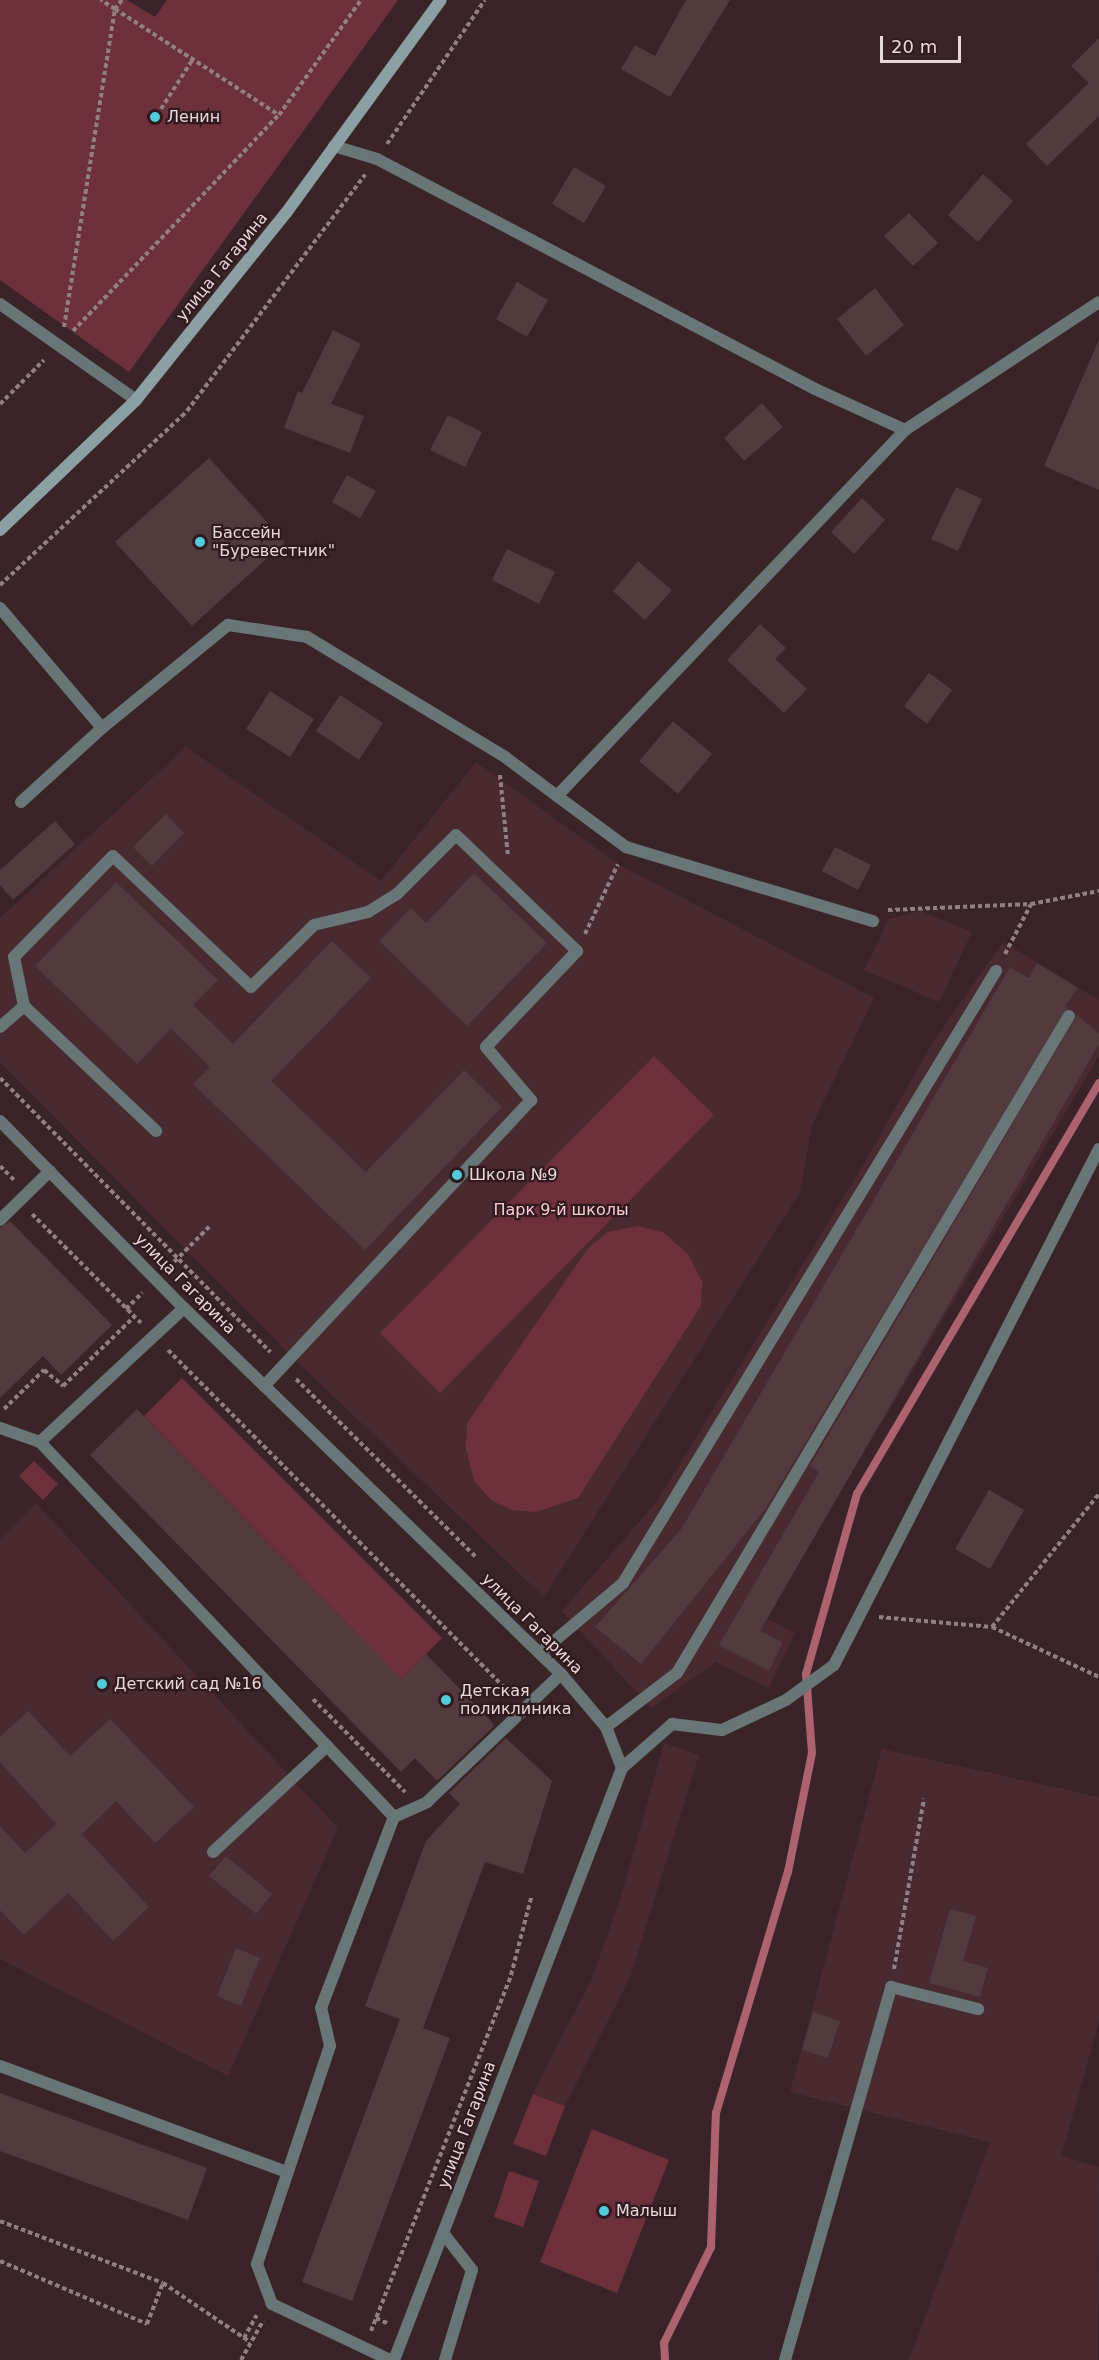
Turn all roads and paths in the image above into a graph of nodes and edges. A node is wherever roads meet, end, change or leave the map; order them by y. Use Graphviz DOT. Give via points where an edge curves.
graph roads {
  1 [pos="101,0"];
  2 [pos="122,0"];
  3 [pos="361,0"];
  4 [pos="441,0"];
  5 [pos="485,0"];
  6 [pos="115,9"];
  7 [pos="193,59"];
  8 [pos="161,109"];
  9 [pos="279,115"];
  10 [pos="334,146"];
  11 [pos="377,159"];
  12 [pos="1099,302"];
  13 [pos="0,304"];
  14 [pos="61,343"];
  15 [pos="136,400"];
  16 [pos="0,404"];
  17 [pos="905,430"];
  18 [pos="0,530"];
  19 [pos="0,585"];
  20 [pos="0,608"];
  21 [pos="102,728"];
  22 [pos="505,757"];
  23 [pos="557,796"];
  24 [pos="21,802"];
  25 [pos="626,847"];
  26 [pos="512,887"];
  27 [pos="1099,891"];
  28 [pos="1032,904"];
  29 [pos="873,921"];
  30 [pos="577,951"];
  31 [pos="996,971"];
  32 [pos="24,1006"];
  33 [pos="1069,1016"];
  34 [pos="0,1027"];
  35 [pos="0,1078"];
  36 [pos="0,1121"];
  37 [pos="156,1131"];
  38 [pos="1099,1149"];
  39 [pos="50,1170"];
  40 [pos="19,1201"];
  41 [pos="0,1220"];
  42 [pos="209,1227"];
  43 [pos="186,1250"];
  44 [pos="184,1308"];
  45 [pos="135,1317"];
  46 [pos="155,1337"];
  47 [pos="283,1365"];
  48 [pos="264,1386"];
  49 [pos="0,1413"];
  50 [pos="0,1428"];
  51 [pos="40,1442"];
  52 [pos="1099,1494"];
  53 [pos="475,1556"];
  54 [pos="863,1616"];
  55 [pos="992,1627"];
  56 [pos="540,1653"];
  57 [pos="561,1674"];
  58 [pos="1099,1677"];
  59 [pos="525,1708"];
  60 [pos="606,1727"];
  61 [pos="327,1746"];
  62 [pos="622,1768"];
  63 [pos="924,1799"];
  64 [pos="394,1816"];
  65 [pos="213,1852"];
  66 [pos="531,1898"];
  67 [pos="891,1987"];
  68 [pos="978,2009"];
  69 [pos="0,2066"];
  70 [pos="287,2172"];
  71 [pos="0,2221"];
  72 [pos="443,2233"];
  73 [pos="0,2261"];
  74 [pos="163,2283"];
  75 [pos="363,2349"];
  76 [pos="241,2360"];
  77 [pos="392,2360"];
  78 [pos="445,2360"];
  79 [pos="785,2360"];
  1 -- 6 [label="path"];
  2 -- 6 [label="path"];
  3 -- 9 [label="path"];
  4 -- 10 [label="main road, улица Гагарина"];
  5 -- 11 [label="path"];
  6 -- 7 [label="path"];
  6 -- 14 [label="path"];
  7 -- 8 [label="path"];
  7 -- 9 [label="path"];
  9 -- 14 [label="path"];
  10 -- 11 [label="street"];
  10 -- 15 [label="main road, улица Гагарина"];
  11 -- 17 [label="street" via="815,389"];
  11 -- 19 [label="path" via="187,411"];
  12 -- 17 [label="street"];
  13 -- 14 [label="street"];
  14 -- 15 [label="street"];
  14 -- 16 [label="path"];
  15 -- 18 [label="main road, улица Гагарина"];
  17 -- 23 [label="street"];
  20 -- 21 [label="street"];
  21 -- 22 [label="street" via="228,625 308,637"];
  21 -- 24 [label="street"];
  22 -- 23 [label="street"];
  22 -- 26 [label="path" via="498,779"];
  23 -- 25 [label="street"];
  25 -- 29 [label="street"];
  25 -- 30 [label="path"];
  26 -- 30 [label="street"];
  26 -- 32 [label="street" via="456,835 397,894 368,912 314,925 251,987 113,856 14,957"];
  27 -- 28 [label="path"];
  28 -- 29 [label="path" via="882,910"];
  28 -- 31 [label="path"];
  30 -- 47 [label="street" via="486,1047 531,1100"];
  31 -- 56 [label="street" via="623,1582"];
  32 -- 34 [label="street"];
  32 -- 37 [label="street"];
  33 -- 60 [label="street" via="677,1673"];
  35 -- 47 [label="path"];
  36 -- 39 [label="street, улица Гагарина"];
  38 -- 54 [label="street"];
  39 -- 40 [label="street"];
  39 -- 44 [label="street, улица Гагарина"];
  40 -- 41 [label="street"];
  40 -- 45 [label="path"];
  42 -- 43 [label="path"];
  44 -- 46 [label="street"];
  44 -- 48 [label="street, улица Гагарина"];
  45 -- 46 [label="path"];
  45 -- 49 [label="path" via="63,1386 44,1370"];
  46 -- 51 [label="street"];
  46 -- 59 [label="path"];
  47 -- 48 [label="street"];
  47 -- 53 [label="path"];
  48 -- 56 [label="street, улица Гагарина"];
  50 -- 51 [label="street"];
  51 -- 61 [label="street"];
  52 -- 55 [label="path"];
  54 -- 55 [label="path"];
  54 -- 62 [label="street" via="834,1665 786,1700 722,1730 672,1724"];
  55 -- 58 [label="path"];
  56 -- 57 [label="street, улица Гагарина"];
  57 -- 59 [label="street"];
  57 -- 60 [label="street, улица Гагарина"];
  59 -- 64 [label="street" via="427,1802"];
  60 -- 62 [label="street, улица Гагарина"];
  61 -- 64 [label="street"];
  61 -- 65 [label="street"];
  62 -- 72 [label="street, улица Гагарина"];
  63 -- 67 [label="path"];
  64 -- 70 [label="street" via="321,2008 330,2046"];
  66 -- 75 [label="path" via="511,1975"];
  67 -- 68 [label="street"];
  67 -- 79 [label="street"];
  69 -- 70 [label="street"];
  70 -- 75 [label="street" via="257,2264 272,2304"];
  71 -- 74 [label="path"];
  72 -- 77 [label="street, улица Гагарина"];
  72 -- 78 [label="street" via="472,2270"];
  73 -- 74 [label="path" via="147,2324"];
  74 -- 76 [label="path" via="250,2342"];
  75 -- 77 [label="street"];
}
